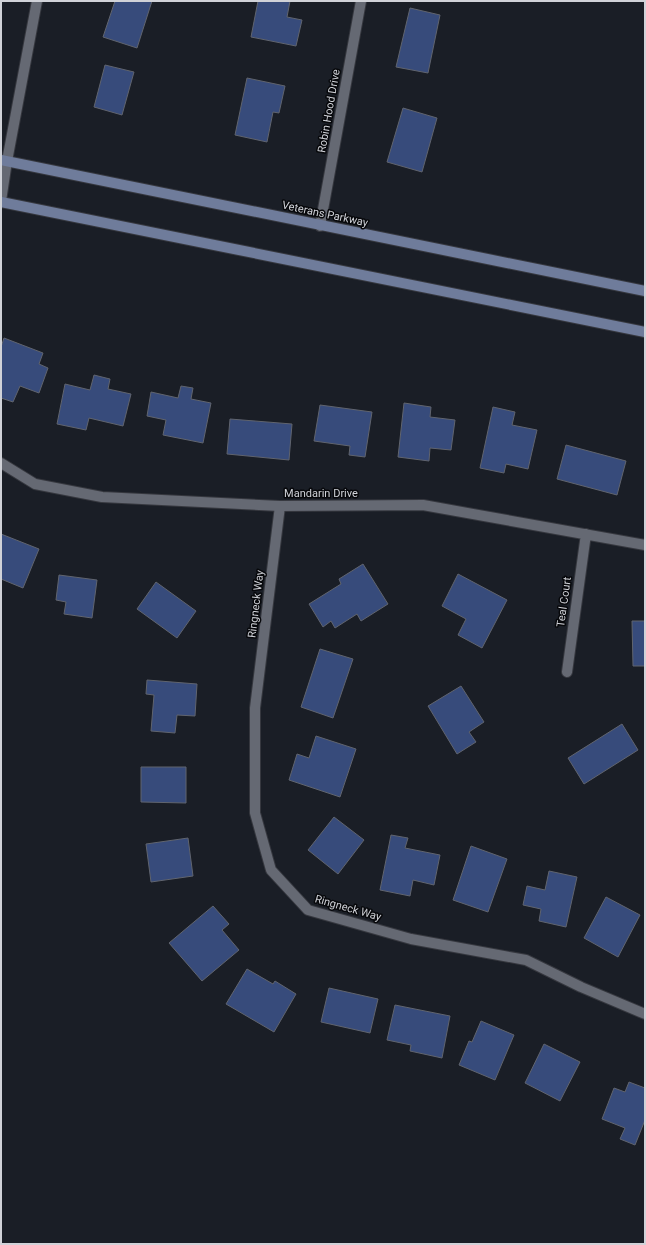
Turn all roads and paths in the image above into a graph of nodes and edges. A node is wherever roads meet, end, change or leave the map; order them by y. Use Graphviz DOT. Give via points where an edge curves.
graph roads {
  1 [pos="37,1"];
  2 [pos="361,1"];
  3 [pos="4,161"];
  4 [pos="1,202"];
  5 [pos="320,226"];
  6 [pos="645,291"];
  7 [pos="645,332"];
  8 [pos="1,463"];
  9 [pos="280,506"];
  10 [pos="586,534"];
  11 [pos="645,545"];
  12 [pos="567,672"];
  13 [pos="645,1014"];
  1 -- 3 [label="street"];
  2 -- 5 [label="street, Robin Hood Drive"];
  3 -- 4 [label="street"];
  3 -- 5 [label="main road, Veterans Parkway"];
  4 -- 7 [label="main road"];
  5 -- 6 [label="main road, Veterans Parkway"];
  8 -- 9 [label="street, Mandarin Drive" via="35,484 102,497"];
  9 -- 10 [label="street, Mandarin Drive" via="423,505"];
  9 -- 13 [label="street, Ringneck Way" via="255,708 255,813 271,870 308,910 411,939 526,960 582,988"];
  10 -- 11 [label="street, Mandarin Drive"];
  10 -- 12 [label="street, Teal Court"];
}
